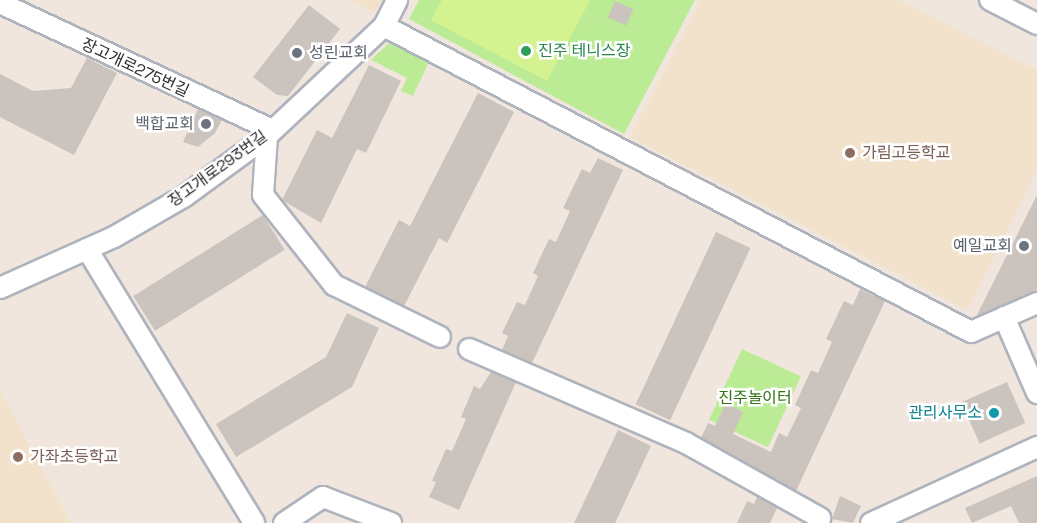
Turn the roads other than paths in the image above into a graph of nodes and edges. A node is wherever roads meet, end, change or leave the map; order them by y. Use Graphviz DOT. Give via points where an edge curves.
graph roads {
  1 [pos="398,0"];
  2 [pos="990,0"];
  3 [pos="0,3"];
  4 [pos="1037,24"];
  5 [pos="384,26"];
  6 [pos="269,133"];
  7 [pos="87,249"];
  8 [pos="0,288"];
  9 [pos="1037,303"];
  10 [pos="1004,318"];
  11 [pos="440,337"];
  12 [pos="469,349"];
  13 [pos="1037,393"];
  14 [pos="1037,447"];
  15 [pos="820,518"];
  16 [pos="254,523"];
  17 [pos="284,523"];
  18 [pos="391,523"];
  19 [pos="871,523"];
  1 -- 5 [label="street, 장고개로293번길"];
  2 -- 4 [label="street"];
  3 -- 6 [label="street, 장고개로275번길"];
  5 -- 6 [label="street, 장고개로293번길"];
  5 -- 10 [label="street" via="970,332"];
  6 -- 7 [label="street, 장고개로293번길" via="185,196"];
  6 -- 11 [label="street" via="263,195 334,285"];
  7 -- 8 [label="street, 장고개로293번길"];
  7 -- 16 [label="street"];
  9 -- 10 [label="street"];
  10 -- 13 [label="street"];
  12 -- 15 [label="street" via="686,443"];
  14 -- 19 [label="street"];
  17 -- 18 [label="street" via="323,497"];
}
